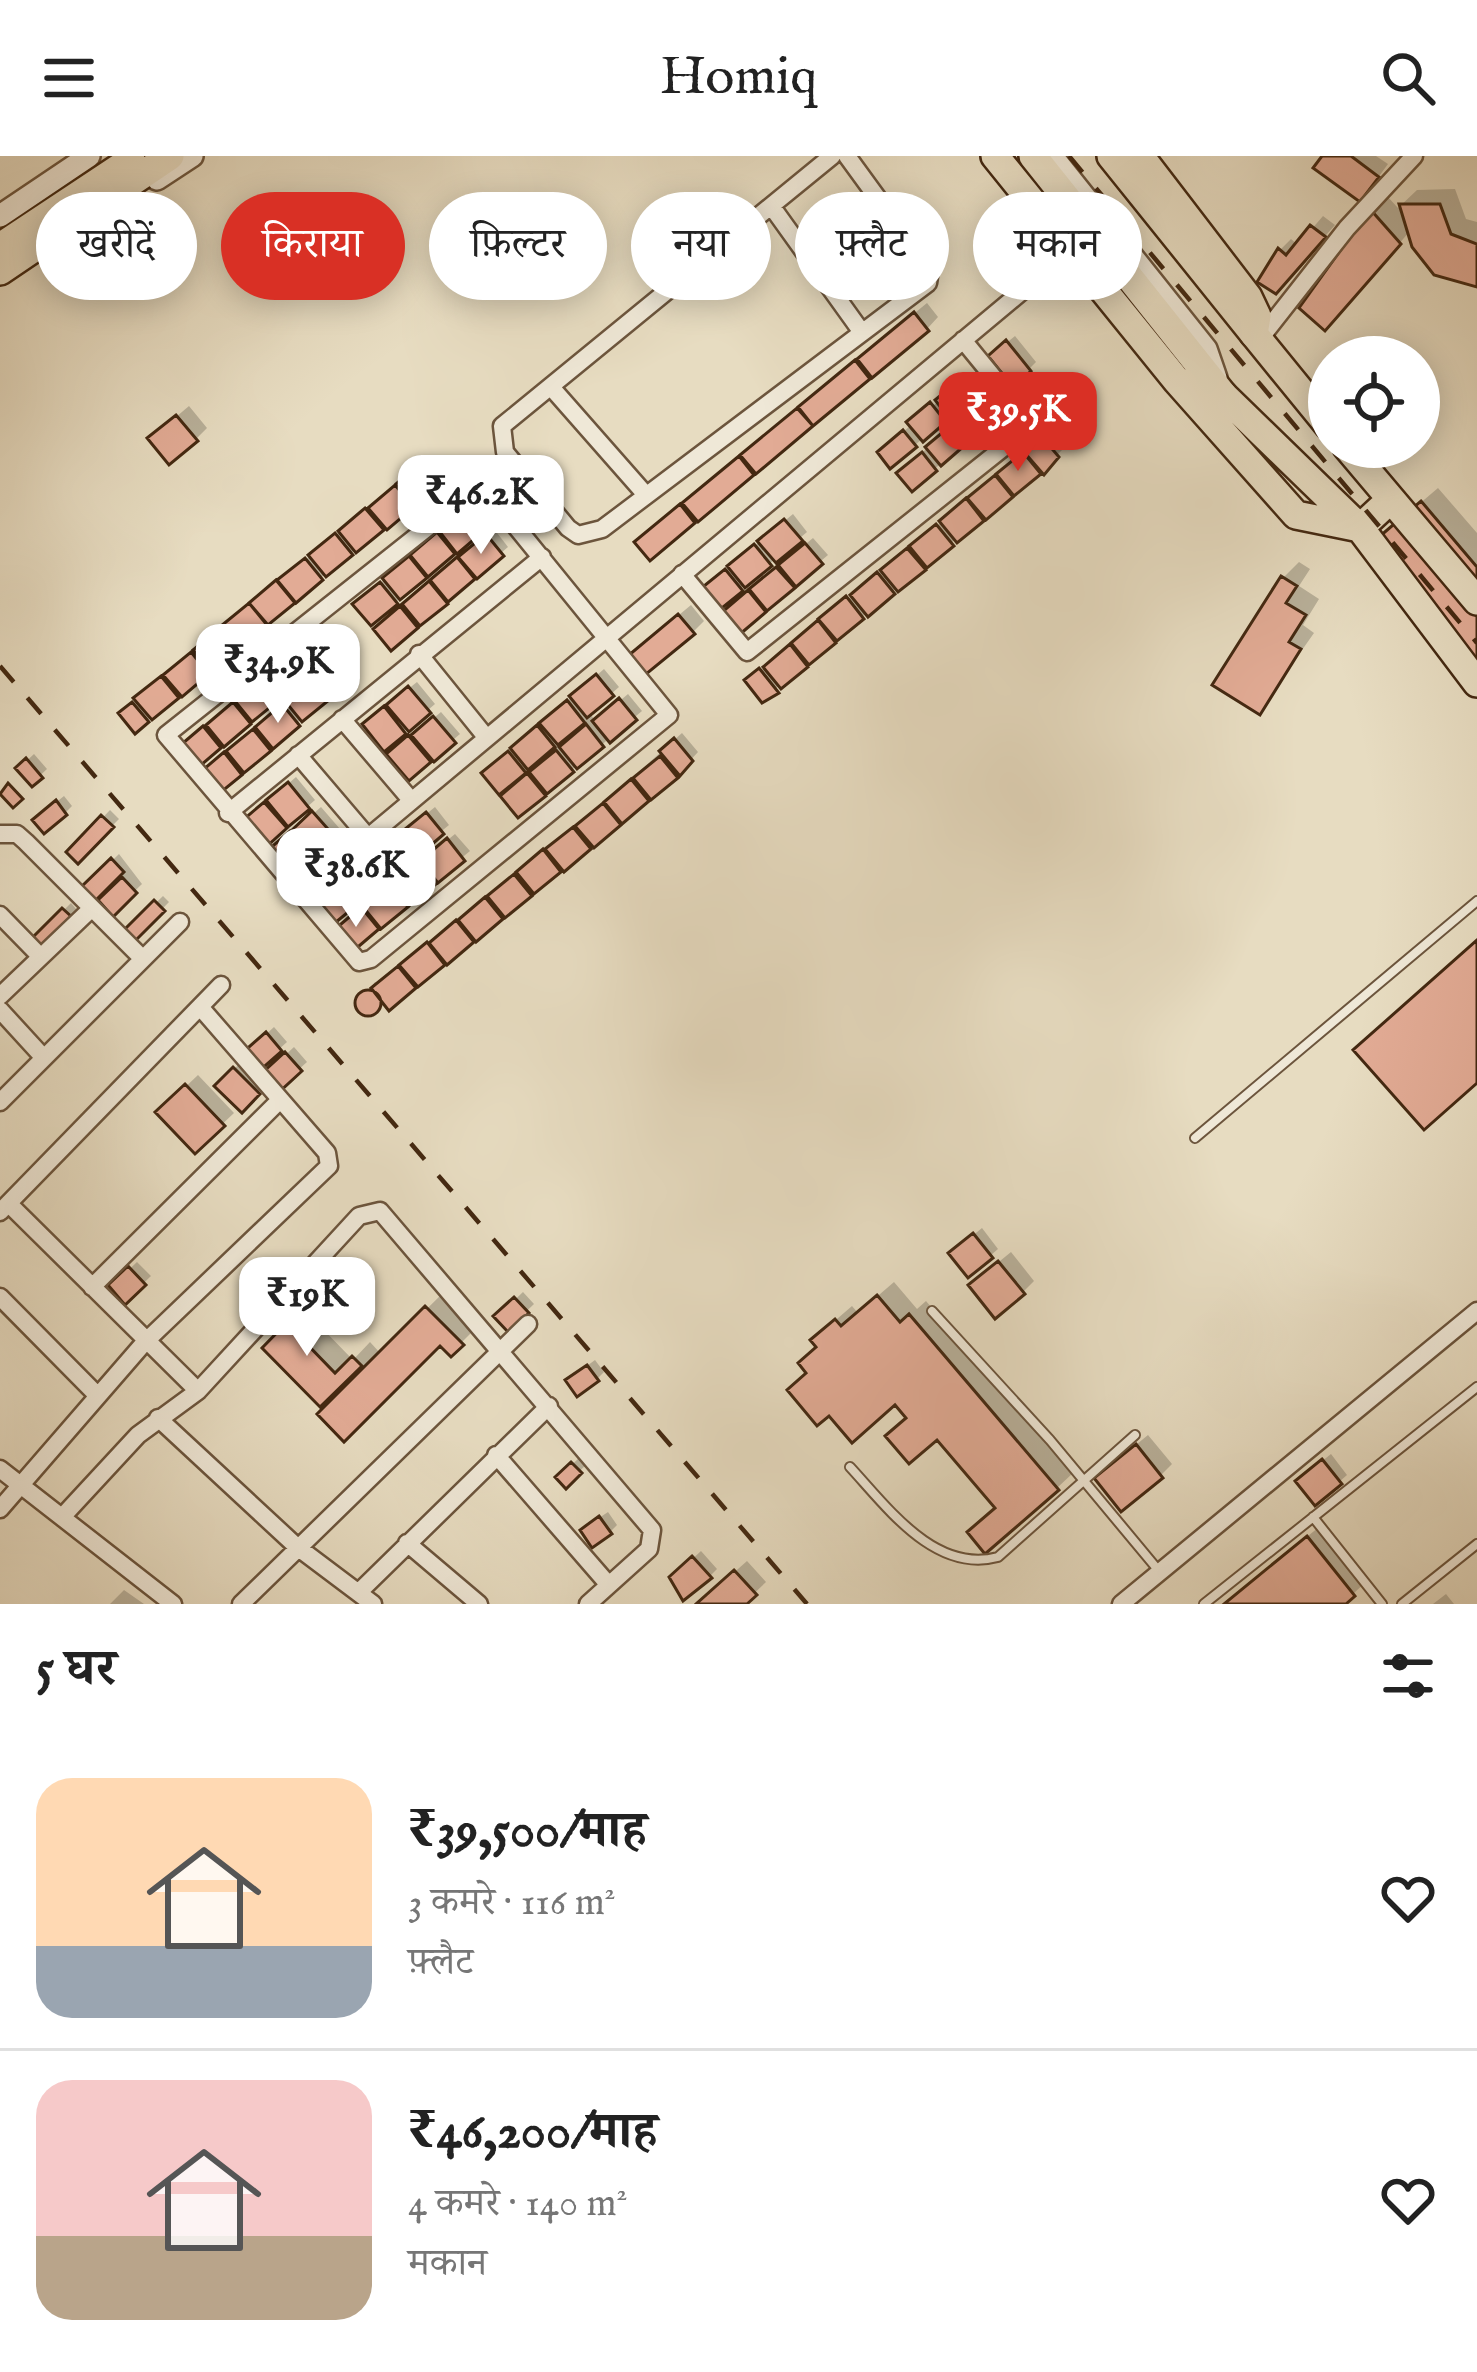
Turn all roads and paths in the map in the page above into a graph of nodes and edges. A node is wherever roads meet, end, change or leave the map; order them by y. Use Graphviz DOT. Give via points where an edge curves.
graph roads {
  1 [pos="89,156"];
  2 [pos="137,156"];
  3 [pos="170,156"];
  4 [pos="192,156"];
  5 [pos="832,156"];
  6 [pos="847,156"];
  7 [pos="995,156"];
  8 [pos="1033,156"];
  9 [pos="1052,156"];
  10 [pos="1098,156"];
  11 [pos="1111,156"];
  12 [pos="1140,156"];
  13 [pos="1414,156"];
  14 [pos="1023,192"];
  15 [pos="772,207"];
  16 [pos="0,216"];
  17 [pos="0,247"];
  18 [pos="0,271"];
  19 [pos="0,284"];
  20 [pos="1012,300"];
  21 [pos="1110,300"];
  22 [pos="861,331"];
  23 [pos="1257,337"];
  24 [pos="963,340"];
  25 [pos="1177,381"];
  26 [pos="551,387"];
  27 [pos="1222,395"];
  28 [pos="1308,399"];
  29 [pos="1364,468"];
  30 [pos="646,495"];
  31 [pos="1390,500"];
  32 [pos="1360,528"];
  33 [pos="542,557"];
  34 [pos="682,574"];
  35 [pos="1477,601"];
  36 [pos="609,635"];
  37 [pos="419,654"];
  38 [pos="1477,682"];
  39 [pos="342,718"];
  40 [pos="486,737"];
  41 [pos="298,755"];
  42 [pos="411,800"];
  43 [pos="228,813"];
  44 [pos="0,834"];
  45 [pos="367,836"];
  46 [pos="299,895"];
  47 [pos="1477,901"];
  48 [pos="90,910"];
  49 [pos="0,915"];
  50 [pos="180,922"];
  51 [pos="40,956"];
  52 [pos="143,959"];
  53 [pos="221,985"];
  54 [pos="0,996"];
  55 [pos="201,1008"];
  56 [pos="0,1010"];
  57 [pos="44,1058"];
  58 [pos="0,1102"];
  59 [pos="278,1102"];
  60 [pos="1196,1138"];
  61 [pos="4,1208"];
  62 [pos="92,1287"];
  63 [pos="0,1297"];
  64 [pos="932,1311"];
  65 [pos="1477,1311"];
  66 [pos="528,1324"];
  67 [pos="144,1342"];
  68 [pos="501,1350"];
  69 [pos="1477,1388"];
  70 [pos="198,1391"];
  71 [pos="96,1394"];
  72 [pos="549,1406"];
  73 [pos="158,1418"];
  74 [pos="1135,1435"];
  75 [pos="496,1455"];
  76 [pos="850,1467"];
  77 [pos="0,1469"];
  78 [pos="1084,1480"];
  79 [pos="20,1486"];
  80 [pos="0,1509"];
  81 [pos="62,1516"];
  82 [pos="1313,1517"];
  83 [pos="407,1543"];
  84 [pos="1477,1544"];
  85 [pos="296,1546"];
  86 [pos="1160,1573"];
  87 [pos="608,1584"];
  88 [pos="366,1598"];
  89 [pos="173,1604"];
  90 [pos="241,1604"];
  91 [pos="478,1604"];
  92 [pos="588,1604"];
  93 [pos="1121,1604"];
  94 [pos="1204,1604"];
  95 [pos="1382,1604"];
  96 [pos="1402,1604"];
  1 -- 16 [label="street"];
  2 -- 17 [label="main road"];
  3 -- 18 [label="main road"];
  4 -- 19 [label="street"];
  5 -- 15 [label="street"];
  6 -- 22 [label="street" via="930,270 928,283"];
  7 -- 14 [label="main road"];
  8 -- 27 [label="main road"];
  9 -- 27 [label="street" via="1206,349"];
  10 -- 23 [label="street" via="1235,328"];
  11 -- 23 [label="main road"];
  12 -- 23 [label="main road" via="1248,297"];
  13 -- 23 [label="street"];
  15 -- 22 [label="street"];
  15 -- 26 [label="street"];
  20 -- 24 [label="street"];
  21 -- 25 [label="main road"];
  22 -- 30 [label="street"];
  23 -- 28 [label="main road"];
  24 -- 34 [label="street"];
  24 -- 34 [label="street" via="1026,417 1008,444 747,652"];
  25 -- 27 [label="main road"];
  25 -- 32 [label="main road" via="1296,514"];
  26 -- 30 [label="street"];
  26 -- 30 [label="street" via="502,426 500,443 568,528 590,534"];
  27 -- 32 [label="main road"];
  29 -- 31 [label="main road"];
  31 -- 32 [label="main road"];
  31 -- 35 [label="main road"];
  32 -- 38 [label="main road"];
  33 -- 36 [label="street"];
  33 -- 37 [label="street"];
  33 -- 43 [label="street" via="491,496 467,492 170,728 168,740"];
  34 -- 36 [label="street"];
  36 -- 40 [label="street"];
  36 -- 46 [label="street" via="669,715 371,958 353,960"];
  37 -- 39 [label="street"];
  37 -- 40 [label="street"];
  39 -- 41 [label="street"];
  39 -- 42 [label="street"];
  40 -- 42 [label="street"];
  41 -- 43 [label="street"];
  41 -- 45 [label="street"];
  42 -- 45 [label="street"];
  43 -- 46 [label="street"];
  44 -- 48 [label="street" via="17,834"];
  45 -- 46 [label="street"];
  47 -- 60 [label="lane"];
  48 -- 51 [label="street"];
  48 -- 52 [label="street"];
  49 -- 51 [label="street"];
  50 -- 52 [label="street"];
  51 -- 54 [label="street"];
  52 -- 57 [label="street"];
  53 -- 55 [label="street"];
  55 -- 59 [label="street"];
  55 -- 61 [label="street"];
  56 -- 57 [label="street"];
  57 -- 58 [label="street"];
  59 -- 62 [label="street"];
  59 -- 67 [label="street" via="327,1153 328,1166"];
  61 -- 62 [label="street"];
  62 -- 67 [label="street"];
  63 -- 71 [label="street"];
  64 -- 78 [label="lane"];
  65 -- 86 [label="street"];
  66 -- 68 [label="street"];
  67 -- 70 [label="street"];
  67 -- 71 [label="street"];
  68 -- 70 [label="street" via="391,1218 371,1210"];
  68 -- 72 [label="street"];
  68 -- 85 [label="street"];
  69 -- 82 [label="lane"];
  70 -- 73 [label="street"];
  71 -- 79 [label="street"];
  72 -- 75 [label="street"];
  72 -- 87 [label="street" via="652,1529 649,1549"];
  73 -- 81 [label="street"];
  73 -- 85 [label="street"];
  74 -- 78 [label="lane"];
  75 -- 83 [label="street"];
  75 -- 87 [label="street"];
  76 -- 78 [label="lane" via="908,1530 982,1561 998,1557"];
  77 -- 79 [label="street"];
  78 -- 86 [label="lane"];
  79 -- 80 [label="street"];
  79 -- 81 [label="street"];
  81 -- 89 [label="street"];
  82 -- 94 [label="lane"];
  82 -- 95 [label="lane"];
  83 -- 88 [label="street"];
  83 -- 91 [label="street"];
  84 -- 96 [label="lane"];
  85 -- 88 [label="street"];
  85 -- 90 [label="street"];
  86 -- 93 [label="street"];
  87 -- 92 [label="street"];
}
